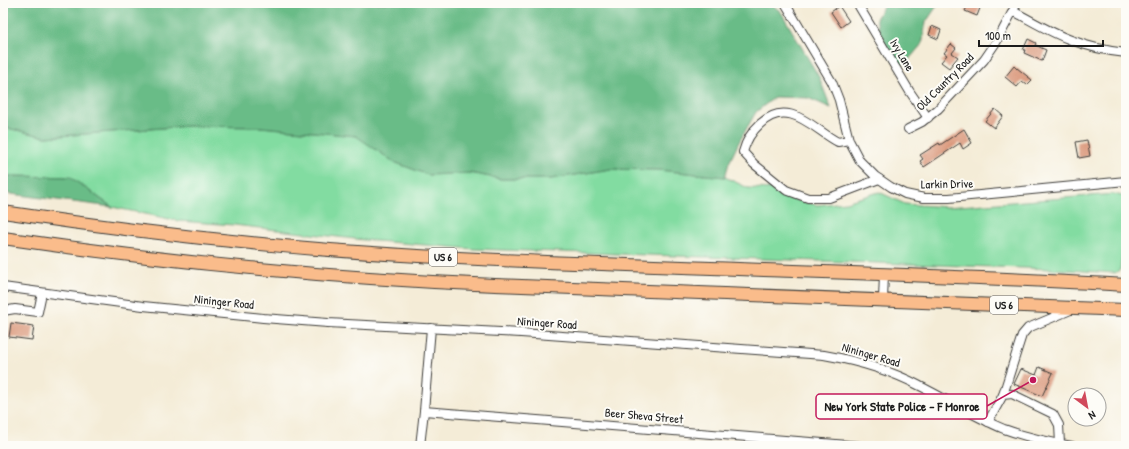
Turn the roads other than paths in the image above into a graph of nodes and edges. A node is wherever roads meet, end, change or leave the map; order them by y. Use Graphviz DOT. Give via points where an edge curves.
graph roads {
  1 [pos="785,3"];
  2 [pos="857,3"];
  3 [pos="1015,7"];
  4 [pos="1126,53"];
  5 [pos="928,118"];
  6 [pos="908,129"];
  7 [pos="849,140"];
  8 [pos="879,179"];
  9 [pos="1126,181"];
  10 [pos="3,212"];
  11 [pos="3,238"];
  12 [pos="884,274"];
  13 [pos="1126,285"];
  14 [pos="3,287"];
  15 [pos="42,293"];
  16 [pos="883,300"];
  17 [pos="1078,308"];
  18 [pos="1126,310"];
  19 [pos="3,311"];
  20 [pos="431,328"];
  21 [pos="1003,395"];
  22 [pos="424,411"];
  23 [pos="988,422"];
  24 [pos="1060,444"];
  25 [pos="420,446"];
  26 [pos="855,446"];
  27 [pos="861,446"];
  28 [pos="1072,446"];
  1 -- 7 [label="street, Larkin Drive" via="832,82"];
  2 -- 5 [label="street, Ivy Lane"];
  3 -- 4 [label="street" via="1051,31 1070,40"];
  3 -- 5 [label="street, Old Country Road" via="989,54"];
  5 -- 6 [label="street, Old Country Road"];
  7 -- 8 [label="street, Larkin Drive" via="860,161"];
  7 -- 8 [label="street" via="838,142 794,114 773,114 754,130 743,152 786,190 808,198 829,198"];
  8 -- 9 [label="street, Larkin Drive" via="904,194 924,198 949,198"];
  10 -- 12 [label="highway, US 6" via="116,228 300,248 506,260"];
  11 -- 16 [label="highway, US 6" via="100,252 281,272 469,284"];
  12 -- 13 [label="highway, US 6"];
  12 -- 16 [label="street"];
  14 -- 15 [label="street, Nininger Road"];
  15 -- 19 [label="street" via="38,312 15,309"];
  15 -- 20 [label="street, Nininger Road" via="256,317"];
  16 -- 17 [label="highway, US 6"];
  17 -- 18 [label="highway, US 6"];
  17 -- 21 [label="street" via="1028,328 1022,335"];
  20 -- 22 [label="street"];
  20 -- 23 [label="street, Nininger Road" via="836,357 902,377"];
  21 -- 23 [label="street"];
  21 -- 24 [label="street" via="1012,394 1053,414 1059,424"];
  22 -- 25 [label="street"];
  22 -- 26 [label="street, Beer Sheva Street"];
  23 -- 24 [label="street, Nininger Road" via="1018,434"];
  24 -- 28 [label="street, Nininger Road"];
  26 -- 27 [label="street, Beer Sheva Street"];
}
